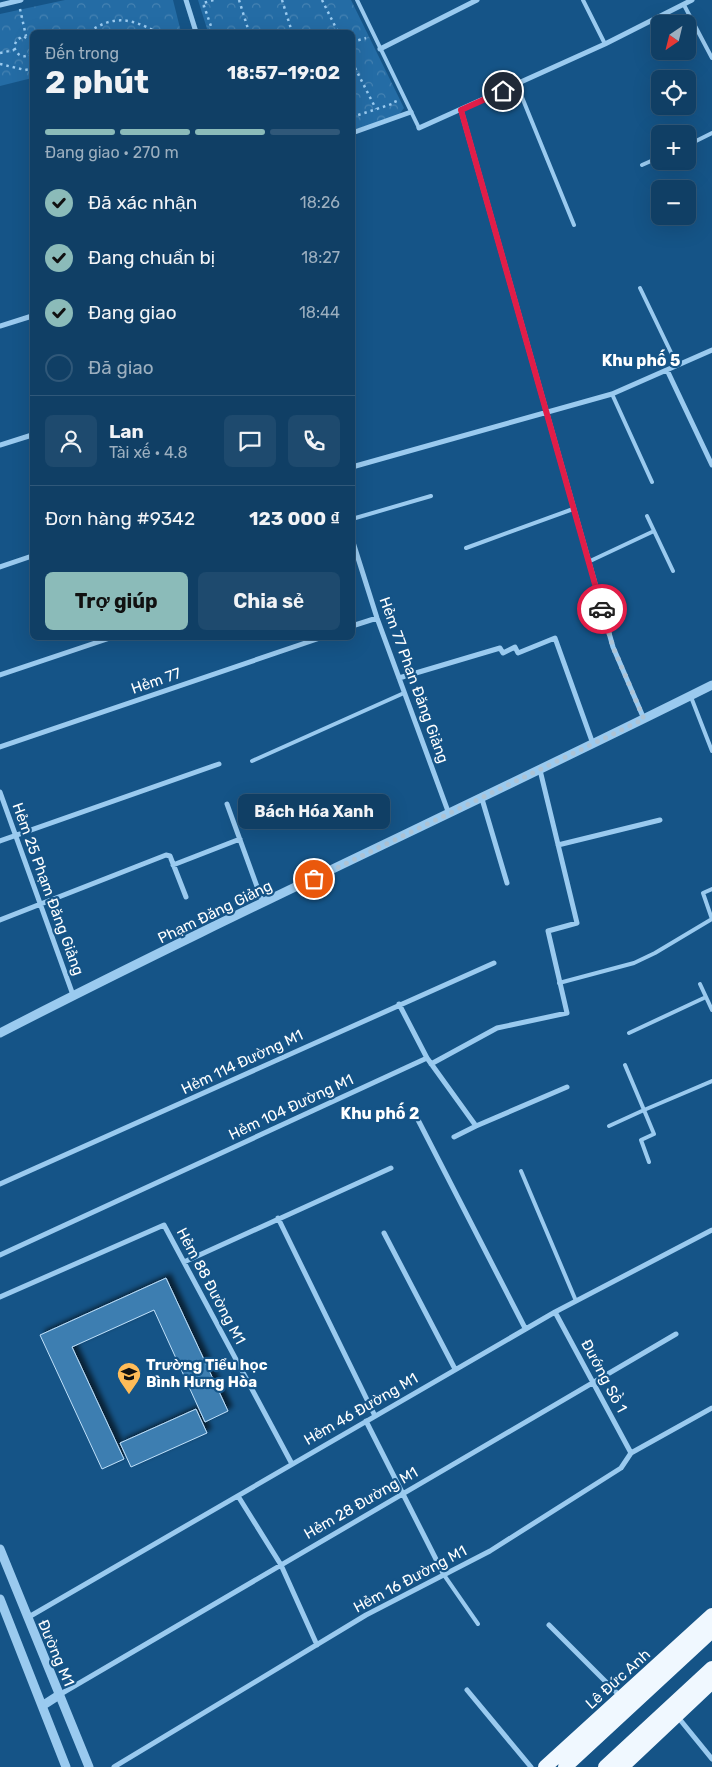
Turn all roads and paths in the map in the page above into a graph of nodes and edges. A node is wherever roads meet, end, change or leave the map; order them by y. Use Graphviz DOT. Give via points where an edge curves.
graph roads {
  1 [pos="20,0"];
  2 [pos="186,0"];
  3 [pos="214,0"];
  4 [pos="239,0"];
  5 [pos="282,0"];
  6 [pos="322,0"];
  7 [pos="357,0"];
  8 [pos="476,0"];
  9 [pos="583,0"];
  10 [pos="692,0"];
  11 [pos="0,5"];
  12 [pos="684,5"];
  13 [pos="92,30"];
  14 [pos="152,30"];
  15 [pos="195,30"];
  16 [pos="212,30"];
  17 [pos="248,30"];
  18 [pos="291,30"];
  19 [pos="337,30"];
  20 [pos="363,30"];
  21 [pos="26,36"];
  22 [pos="374,36"];
  23 [pos="366,38"];
  24 [pos="30,39"];
  25 [pos="355,41"];
  26 [pos="606,44"];
  27 [pos="371,46"];
  28 [pos="380,48"];
  29 [pos="14,50"];
  30 [pos="0,53"];
  31 [pos="30,54"];
  32 [pos="712,58"];
  33 [pos="0,64"];
  34 [pos="30,68"];
  35 [pos="355,68"];
  36 [pos="517,85"];
  37 [pos="392,91"];
  38 [pos="376,109"];
  39 [pos="461,110"];
  40 [pos="411,112"];
  41 [pos="355,116"];
  42 [pos="419,128"];
  43 [pos="355,132"];
  44 [pos="712,133"];
  45 [pos="696,141"];
  46 [pos="651,161"];
  47 [pos="642,165"];
  48 [pos="574,224"];
  49 [pos="640,288"];
  50 [pos="30,317"];
  51 [pos="0,326"];
  52 [pos="712,350"];
  53 [pos="677,365"];
  54 [pos="667,370"];
  55 [pos="612,394"];
  56 [pos="546,414"];
  57 [pos="30,436"];
  58 [pos="0,445"];
  59 [pos="712,465"];
  60 [pos="355,467"];
  61 [pos="652,482"];
  62 [pos="431,496"];
  63 [pos="573,509"];
  64 [pos="647,516"];
  65 [pos="355,518"];
  66 [pos="654,531"];
  67 [pos="466,548"];
  68 [pos="355,554"];
  69 [pos="30,557"];
  70 [pos="588,562"];
  71 [pos="0,567"];
  72 [pos="673,571"];
  73 [pos="377,618"];
  74 [pos="355,625"];
  75 [pos="104,640"];
  76 [pos="314,640"];
  77 [pos="0,675"];
  78 [pos="399,678"];
  79 [pos="712,685"];
  80 [pos="404,693"];
  81 [pos="690,696"];
  82 [pos="644,719"];
  83 [pos="593,744"];
  84 [pos="0,747"];
  85 [pos="712,751"];
  86 [pos="252,761"];
  87 [pos="219,764"];
  88 [pos="540,770"];
  89 [pos="0,792"];
  90 [pos="482,799"];
  91 [pos="228,804"];
  92 [pos="449,814"];
  93 [pos="660,820"];
  94 [pos="16,836"];
  95 [pos="240,839"];
  96 [pos="0,841"];
  97 [pos="558,845"];
  98 [pos="173,865"];
  99 [pos="507,883"];
  100 [pos="712,889"];
  101 [pos="186,898"];
  102 [pos="40,904"];
  103 [pos="264,904"];
  104 [pos="0,920"];
  105 [pos="494,963"];
  106 [pos="559,983"];
  107 [pos="700,984"];
  108 [pos="73,995"];
  109 [pos="706,997"];
  110 [pos="399,1004"];
  111 [pos="712,1010"];
  112 [pos="0,1032"];
  113 [pos="629,1033"];
  114 [pos="427,1058"];
  115 [pos="431,1064"];
  116 [pos="625,1066"];
  117 [pos="712,1080"];
  118 [pos="567,1087"];
  119 [pos="644,1110"];
  120 [pos="415,1114"];
  121 [pos="476,1126"];
  122 [pos="610,1126"];
  123 [pos="454,1137"];
  124 [pos="649,1162"];
  125 [pos="391,1168"];
  126 [pos="521,1171"];
  127 [pos="0,1184"];
  128 [pos="278,1218"];
  129 [pos="712,1230"];
  130 [pos="384,1233"];
  131 [pos="0,1255"];
  132 [pos="184,1262"];
  133 [pos="0,1297"];
  134 [pos="576,1302"];
  135 [pos="555,1312"];
  136 [pos="525,1328"];
  137 [pos="676,1334"];
  138 [pos="455,1369"];
  139 [pos="592,1382"];
  140 [pos="712,1408"];
  141 [pos="375,1416"];
  142 [pos="366,1421"];
  143 [pos="631,1452"];
  144 [pos="292,1464"];
  145 [pos="404,1493"];
  146 [pos="238,1496"];
  147 [pos="0,1548"];
  148 [pos="281,1565"];
  149 [pos="444,1574"];
  150 [pos="0,1599"];
  151 [pos="712,1615"];
  152 [pos="27,1618"];
  153 [pos="478,1624"];
  154 [pos="549,1625"];
  155 [pos="712,1630"];
  156 [pos="317,1645"];
  157 [pos="712,1668"];
  158 [pos="712,1682"];
  159 [pos="467,1690"];
  160 [pos="59,1695"];
  161 [pos="622,1697"];
  162 [pos="42,1706"];
  163 [pos="677,1715"];
  164 [pos="712,1759"];
  165 [pos="66,1767"];
  166 [pos="89,1767"];
  167 [pos="114,1767"];
  168 [pos="531,1767"];
  169 [pos="546,1767"];
  170 [pos="565,1767"];
  171 [pos="605,1767"];
  172 [pos="622,1767"];
  1 -- 11 [label="street"];
  1 -- 21 [label="path"];
  2 -- 15 [label="street"];
  3 -- 16 [label="path" via="203,3"];
  4 -- 17 [label="path"];
  5 -- 18 [label="path"];
  6 -- 19 [label="path"];
  7 -- 22 [label="lane"];
  8 -- 28 [label="street"];
  9 -- 26 [label="lane"];
  10 -- 12 [label="street"];
  12 -- 26 [label="street"];
  12 -- 32 [label="lane"];
  13 -- 14 [label="path" via="112,20 142,24"];
  20 -- 23 [label="path"];
  21 -- 24 [label="path"];
  21 -- 29 [label="path" via="16,40"];
  22 -- 23 [label="path"];
  22 -- 28 [label="lane"];
  23 -- 25 [label="path"];
  23 -- 27 [label="path"];
  26 -- 36 [label="street"];
  28 -- 40 [label="lane"];
  29 -- 30 [label="path"];
  29 -- 31 [label="path" via="22,56"];
  33 -- 34 [label="path" via="25,70"];
  35 -- 38 [label="path"];
  36 -- 39 [label="street"];
  36 -- 48 [label="lane"];
  37 -- 38 [label="path" via="397,100 395,103"];
  38 -- 41 [label="path"];
  39 -- 42 [label="street"];
  39 -- 56 [label="street"];
  40 -- 42 [label="lane"];
  40 -- 43 [label="street"];
  44 -- 45 [label="lane"];
  46 -- 47 [label="lane"];
  49 -- 53 [label="lane"];
  50 -- 51 [label="street"];
  52 -- 53 [label="street"];
  53 -- 54 [label="street"];
  54 -- 55 [label="street"];
  54 -- 59 [label="street"];
  55 -- 56 [label="street"];
  55 -- 61 [label="lane"];
  56 -- 60 [label="street"];
  56 -- 63 [label="street"];
  57 -- 58 [label="street"];
  62 -- 65 [label="lane"];
  63 -- 67 [label="lane"];
  63 -- 70 [label="street"];
  64 -- 66 [label="lane"];
  66 -- 70 [label="lane"];
  66 -- 72 [label="lane"];
  68 -- 73 [label="street, Hẻm 77 Phan Đăng Giảng"];
  69 -- 71 [label="street"];
  70 -- 82 [label="street" via="613,647"];
  73 -- 74 [label="street"];
  73 -- 78 [label="street, Hẻm 77 Phan Đăng Giảng"];
  75 -- 77 [label="street"];
  76 -- 84 [label="street, Hẻm 77"];
  78 -- 80 [label="street, Hẻm 77 Phan Đăng Giảng"];
  78 -- 83 [label="street" via="500,648 503,652 515,648 518,653 555,638"];
  79 -- 81 [label="street, Phạm Đăng Giảng"];
  80 -- 86 [label="lane"];
  80 -- 92 [label="street, Hẻm 77 Phan Đăng Giảng"];
  81 -- 82 [label="street, Phạm Đăng Giảng"];
  81 -- 85 [label="lane"];
  82 -- 83 [label="street, Phạm Đăng Giảng"];
  83 -- 88 [label="street, Phạm Đăng Giảng"];
  87 -- 94 [label="street"];
  88 -- 90 [label="street, Phạm Đăng Giảng"];
  88 -- 97 [label="street"];
  89 -- 94 [label="street, Hẻm 25 Phạm Đăng Giảng"];
  90 -- 92 [label="street, Phạm Đăng Giảng"];
  90 -- 99 [label="street"];
  91 -- 95 [label="street"];
  92 -- 103 [label="street, Phạm Đăng Giảng"];
  93 -- 97 [label="street"];
  94 -- 96 [label="street"];
  94 -- 102 [label="street, Hẻm 25 Phạm Đăng Giảng"];
  95 -- 98 [label="street"];
  95 -- 103 [label="street"];
  97 -- 106 [label="street" via="577,923 548,931"];
  98 -- 101 [label="street"];
  98 -- 102 [label="street" via="170,856 166,855"];
  100 -- 106 [label="lane" via="703,893 712,919 634,963"];
  102 -- 104 [label="street"];
  102 -- 108 [label="street, Hẻm 25 Phạm Đăng Giảng"];
  103 -- 108 [label="street, Phạm Đăng Giảng"];
  105 -- 110 [label="street, Hẻm 114 Đường M1"];
  106 -- 115 [label="street" via="567,1013 497,1028"];
  107 -- 109 [label="lane"];
  108 -- 112 [label="street, Phạm Đăng Giảng"];
  109 -- 111 [label="lane"];
  109 -- 113 [label="lane"];
  110 -- 114 [label="street"];
  110 -- 127 [label="street, Hẻm 114 Đường M1"];
  114 -- 115 [label="street"];
  114 -- 131 [label="street, Hẻm 104 Đường M1"];
  115 -- 121 [label="street"];
  116 -- 119 [label="lane"];
  117 -- 119 [label="lane"];
  118 -- 121 [label="street"];
  119 -- 122 [label="lane"];
  119 -- 124 [label="lane" via="654,1134 641,1140"];
  120 -- 136 [label="street"];
  121 -- 123 [label="street"];
  125 -- 128 [label="street"];
  126 -- 134 [label="lane"];
  128 -- 132 [label="street"];
  128 -- 141 [label="street"];
  129 -- 134 [label="street, Hẻm 46 Đường M1"];
  130 -- 138 [label="street"];
  132 -- 133 [label="street, Hẻm 88 Đường M1" via="164,1225"];
  132 -- 144 [label="street, Hẻm 88 Đường M1"];
  134 -- 135 [label="street, Hẻm 46 Đường M1"];
  135 -- 136 [label="street, Hẻm 46 Đường M1"];
  135 -- 139 [label="street, Đướng Sồ 1"];
  136 -- 138 [label="street, Hẻm 46 Đường M1"];
  137 -- 139 [label="street, Hẻm 28 Đường M1"];
  138 -- 141 [label="street, Hẻm 46 Đường M1"];
  139 -- 143 [label="street, Đướng Sồ 1"];
  139 -- 145 [label="street, Hẻm 28 Đường M1"];
  140 -- 143 [label="street, Hẻm 16 Đường M1"];
  141 -- 142 [label="street, Hẻm 46 Đường M1"];
  142 -- 144 [label="street, Hẻm 46 Đường M1"];
  142 -- 145 [label="street"];
  143 -- 149 [label="street, Hẻm 16 Đường M1" via="622,1468 490,1551"];
  144 -- 146 [label="street, Hẻm 46 Đường M1"];
  145 -- 148 [label="street, Hẻm 28 Đường M1"];
  145 -- 149 [label="street"];
  146 -- 148 [label="street"];
  146 -- 152 [label="street, Hẻm 46 Đường M1"];
  147 -- 152 [label="street, Đường M1"];
  148 -- 156 [label="street"];
  148 -- 160 [label="street, Hẻm 28 Đường M1"];
  149 -- 153 [label="lane"];
  149 -- 156 [label="street, Hẻm 16 Đường M1"];
  150 -- 162 [label="street, Đường M1"];
  151 -- 161 [label="highway, Lê Đức Anh"];
  152 -- 160 [label="street, Đường M1"];
  154 -- 161 [label="street"];
  155 -- 170 [label="highway, Lê Đức Anh"];
  156 -- 167 [label="street, Hẻm 16 Đường M1"];
  157 -- 171 [label="highway"];
  158 -- 163 [label="highway"];
  159 -- 168 [label="street"];
  160 -- 162 [label="street"];
  160 -- 166 [label="street, Đường M1"];
  161 -- 169 [label="highway, Lê Đức Anh"];
  162 -- 165 [label="street, Đường M1"];
  163 -- 164 [label="street"];
  163 -- 172 [label="highway"];
}
